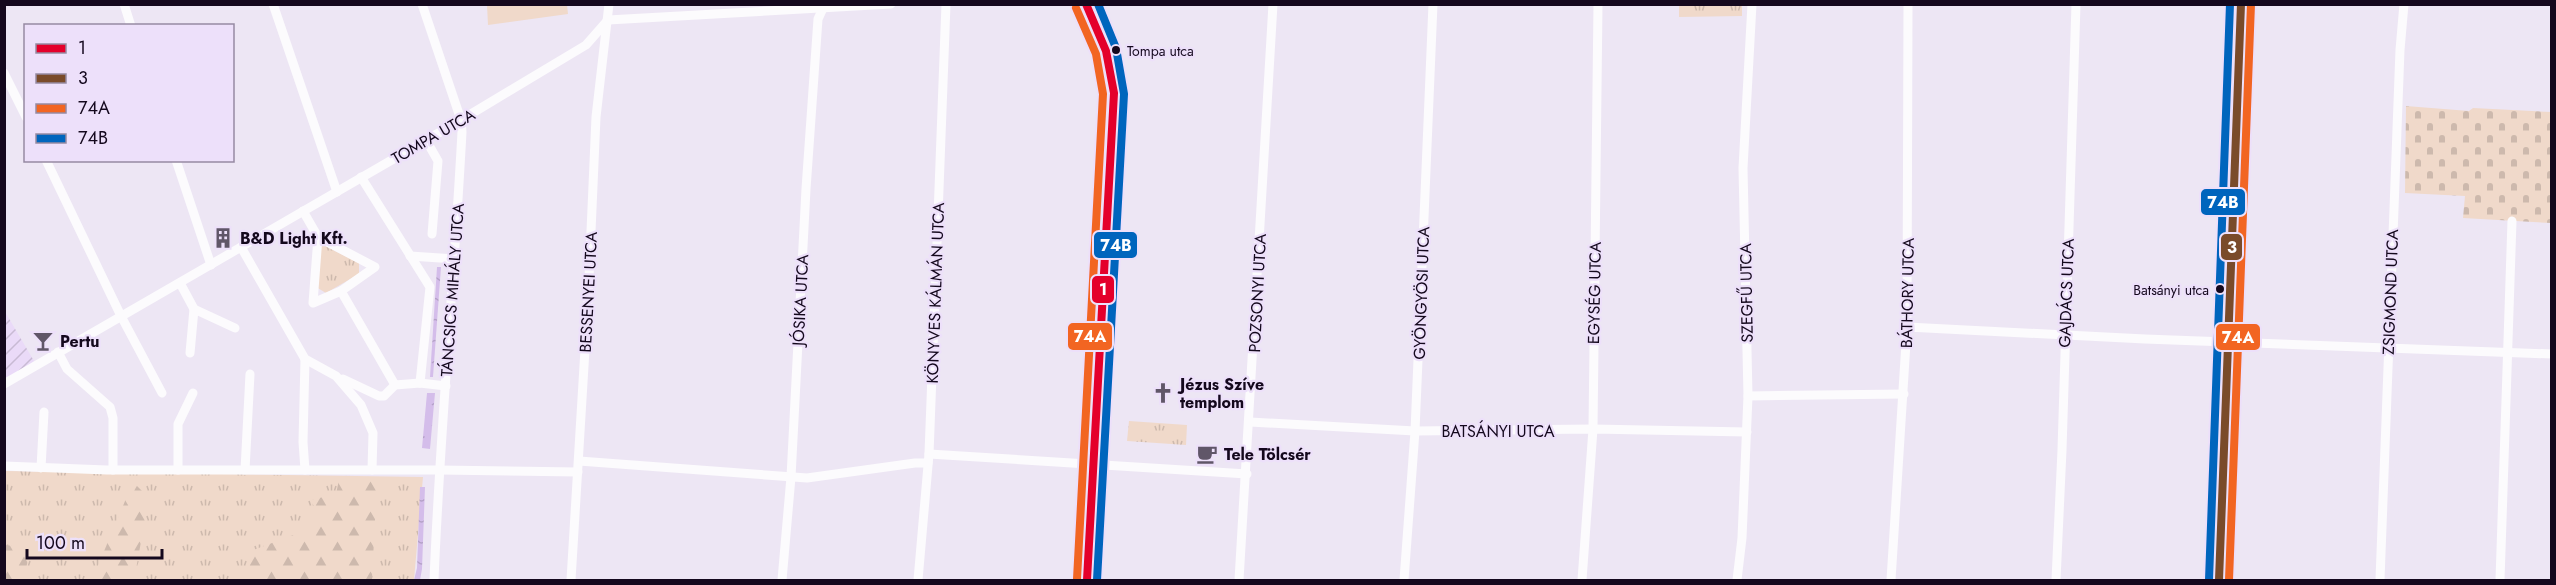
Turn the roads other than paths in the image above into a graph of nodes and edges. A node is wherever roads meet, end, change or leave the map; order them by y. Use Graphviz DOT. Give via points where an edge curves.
graph roads {
  1 [pos="124,4"];
  2 [pos="273,4"];
  3 [pos="422,4"];
  4 [pos="609,4"];
  5 [pos="891,4"];
  6 [pos="946,4"];
  7 [pos="1086,4"];
  8 [pos="1273,4"];
  9 [pos="1433,4"];
  10 [pos="1598,4"];
  11 [pos="1752,4"];
  12 [pos="1908,4"];
  13 [pos="2076,4"];
  14 [pos="2241,4"];
  15 [pos="2404,4"];
  16 [pos="825,6"];
  17 [pos="608,20"];
  18 [pos="130,24"];
  19 [pos="4,73"];
  20 [pos="24,113"];
  21 [pos="461,120"];
  22 [pos="426,140"];
  23 [pos="47,162"];
  24 [pos="177,162"];
  25 [pos="361,177"];
  26 [pos="337,192"];
  27 [pos="303,211"];
  28 [pos="2512,221"];
  29 [pos="432,234"];
  30 [pos="318,237"];
  31 [pos="241,247"];
  32 [pos="410,256"];
  33 [pos="456,259"];
  34 [pos="211,265"];
  35 [pos="180,283"];
  36 [pos="341,291"];
  37 [pos="194,309"];
  38 [pos="121,316"];
  39 [pos="1907,327"];
  40 [pos="236,328"];
  41 [pos="2065,334"];
  42 [pos="2227,342"];
  43 [pos="2388,349"];
  44 [pos="58,352"];
  45 [pos="190,353"];
  46 [pos="2508,353"];
  47 [pos="2552,354"];
  48 [pos="305,359"];
  49 [pos="250,374"];
  50 [pos="336,376"];
  51 [pos="420,383"];
  52 [pos="4,384"];
  53 [pos="395,385"];
  54 [pos="446,386"];
  55 [pos="367,391"];
  56 [pos="162,393"];
  57 [pos="194,393"];
  58 [pos="1904,394"];
  59 [pos="1748,396"];
  60 [pos="359,401"];
  61 [pos="44,412"];
  62 [pos="1250,422"];
  63 [pos="1593,429"];
  64 [pos="1415,431"];
  65 [pos="1747,432"];
  66 [pos="928,458"];
  67 [pos="579,461"];
  68 [pos="1094,464"];
  69 [pos="4,466"];
  70 [pos="41,468"];
  71 [pos="113,470"];
  72 [pos="178,470"];
  73 [pos="245,470"];
  74 [pos="305,470"];
  75 [pos="372,470"];
  76 [pos="439,470"];
  77 [pos="578,472"];
  78 [pos="1247,474"];
  79 [pos="791,477"];
  80 [pos="434,580"];
  81 [pos="571,580"];
  82 [pos="782,580"];
  83 [pos="918,580"];
  84 [pos="1087,580"];
  85 [pos="1239,580"];
  86 [pos="1404,580"];
  87 [pos="1582,580"];
  88 [pos="1737,580"];
  89 [pos="1891,580"];
  90 [pos="2056,580"];
  91 [pos="2219,580"];
  92 [pos="2380,580"];
  93 [pos="2500,580"];
  1 -- 18 [label="street"];
  2 -- 26 [label="street"];
  3 -- 21 [label="street, TÁNCSICS MIHÁLY UTCA"];
  4 -- 17 [label="street, BESSENYEI UTCA"];
  5 -- 16 [label="street"];
  6 -- 66 [label="street, KÖNYVES KÁLMÁN UTCA"];
  7 -- 68 [label="street" via="1106,51 1114,93"];
  8 -- 62 [label="street, POZSONYI UTCA"];
  9 -- 64 [label="street, GYÖNGYÖSI UTCA"];
  10 -- 63 [label="street, EGYSÉG UTCA"];
  11 -- 59 [label="street, SZEGFŰ UTCA" via="1743,168"];
  12 -- 39 [label="street, BÁTHORY UTCA"];
  13 -- 41 [label="street, GAJDÁCS UTCA"];
  14 -- 42 [label="street"];
  15 -- 43 [label="street, ZSIGMOND UTCA"];
  16 -- 17 [label="street"];
  16 -- 79 [label="street, JÓSIKA UTCA" via="818,19"];
  17 -- 21 [label="street, TOMPA UTCA" via="586,45"];
  17 -- 67 [label="street, BESSENYEI UTCA" via="596,117"];
  19 -- 20 [label="street"];
  21 -- 22 [label="street, TOMPA UTCA"];
  21 -- 33 [label="street, TÁNCSICS MIHÁLY UTCA"];
  22 -- 25 [label="street, TOMPA UTCA"];
  22 -- 29 [label="street" via="438,161"];
  23 -- 38 [label="street"];
  24 -- 34 [label="street"];
  25 -- 26 [label="street, TOMPA UTCA"];
  25 -- 32 [label="street"];
  26 -- 27 [label="street, TOMPA UTCA"];
  27 -- 30 [label="street"];
  27 -- 31 [label="street, TOMPA UTCA"];
  28 -- 46 [label="street"];
  30 -- 36 [label="street" via="313,303"];
  30 -- 36 [label="street" via="375,267"];
  31 -- 34 [label="street, TOMPA UTCA"];
  31 -- 48 [label="street"];
  32 -- 33 [label="street"];
  32 -- 51 [label="street" via="430,287"];
  33 -- 54 [label="street, TÁNCSICS MIHÁLY UTCA"];
  34 -- 35 [label="street, TOMPA UTCA"];
  35 -- 37 [label="street"];
  35 -- 38 [label="street, TOMPA UTCA"];
  36 -- 53 [label="street"];
  37 -- 40 [label="street"];
  37 -- 45 [label="street"];
  38 -- 44 [label="street, TOMPA UTCA"];
  38 -- 56 [label="street"];
  39 -- 41 [label="street"];
  39 -- 58 [label="street, BÁTHORY UTCA"];
  41 -- 42 [label="street"];
  41 -- 90 [label="street, GAJDÁCS UTCA"];
  42 -- 43 [label="street"];
  42 -- 91 [label="street"];
  43 -- 46 [label="street"];
  43 -- 92 [label="street, ZSIGMOND UTCA"];
  44 -- 52 [label="street, TOMPA UTCA"];
  44 -- 71 [label="street" via="67,369 110,407"];
  46 -- 47 [label="street"];
  46 -- 93 [label="street"];
  48 -- 50 [label="street"];
  48 -- 74 [label="street"];
  49 -- 73 [label="street"];
  50 -- 55 [label="street"];
  50 -- 60 [label="street"];
  51 -- 53 [label="street"];
  51 -- 54 [label="street"];
  53 -- 55 [label="street" via="384,396"];
  54 -- 76 [label="street, TÁNCSICS MIHÁLY UTCA"];
  55 -- 60 [label="street"];
  57 -- 72 [label="street" via="178,424"];
  58 -- 59 [label="street"];
  58 -- 89 [label="street, BÁTHORY UTCA"];
  59 -- 65 [label="street, SZEGFŰ UTCA"];
  60 -- 75 [label="street" via="373,433"];
  61 -- 70 [label="street"];
  62 -- 64 [label="street, BATSÁNYI UTCA"];
  62 -- 78 [label="street, POZSONYI UTCA"];
  63 -- 64 [label="street, BATSÁNYI UTCA"];
  63 -- 65 [label="street, BATSÁNYI UTCA"];
  63 -- 87 [label="street, EGYSÉG UTCA"];
  64 -- 86 [label="street, GYÖNGYÖSI UTCA"];
  65 -- 88 [label="street, SZEGFŰ UTCA"];
  66 -- 68 [label="street"];
  66 -- 79 [label="street" via="807,478"];
  66 -- 83 [label="street, KÖNYVES KÁLMÁN UTCA"];
  67 -- 77 [label="street, BESSENYEI UTCA"];
  67 -- 79 [label="street"];
  68 -- 78 [label="street"];
  68 -- 84 [label="street"];
  69 -- 70 [label="street"];
  70 -- 71 [label="street"];
  71 -- 72 [label="street"];
  72 -- 73 [label="street"];
  73 -- 74 [label="street"];
  74 -- 75 [label="street"];
  75 -- 76 [label="street"];
  76 -- 77 [label="street"];
  76 -- 80 [label="street, TÁNCSICS MIHÁLY UTCA"];
  77 -- 81 [label="street, BESSENYEI UTCA"];
  78 -- 85 [label="street, POZSONYI UTCA"];
  79 -- 82 [label="street, JÓSIKA UTCA"];
}
